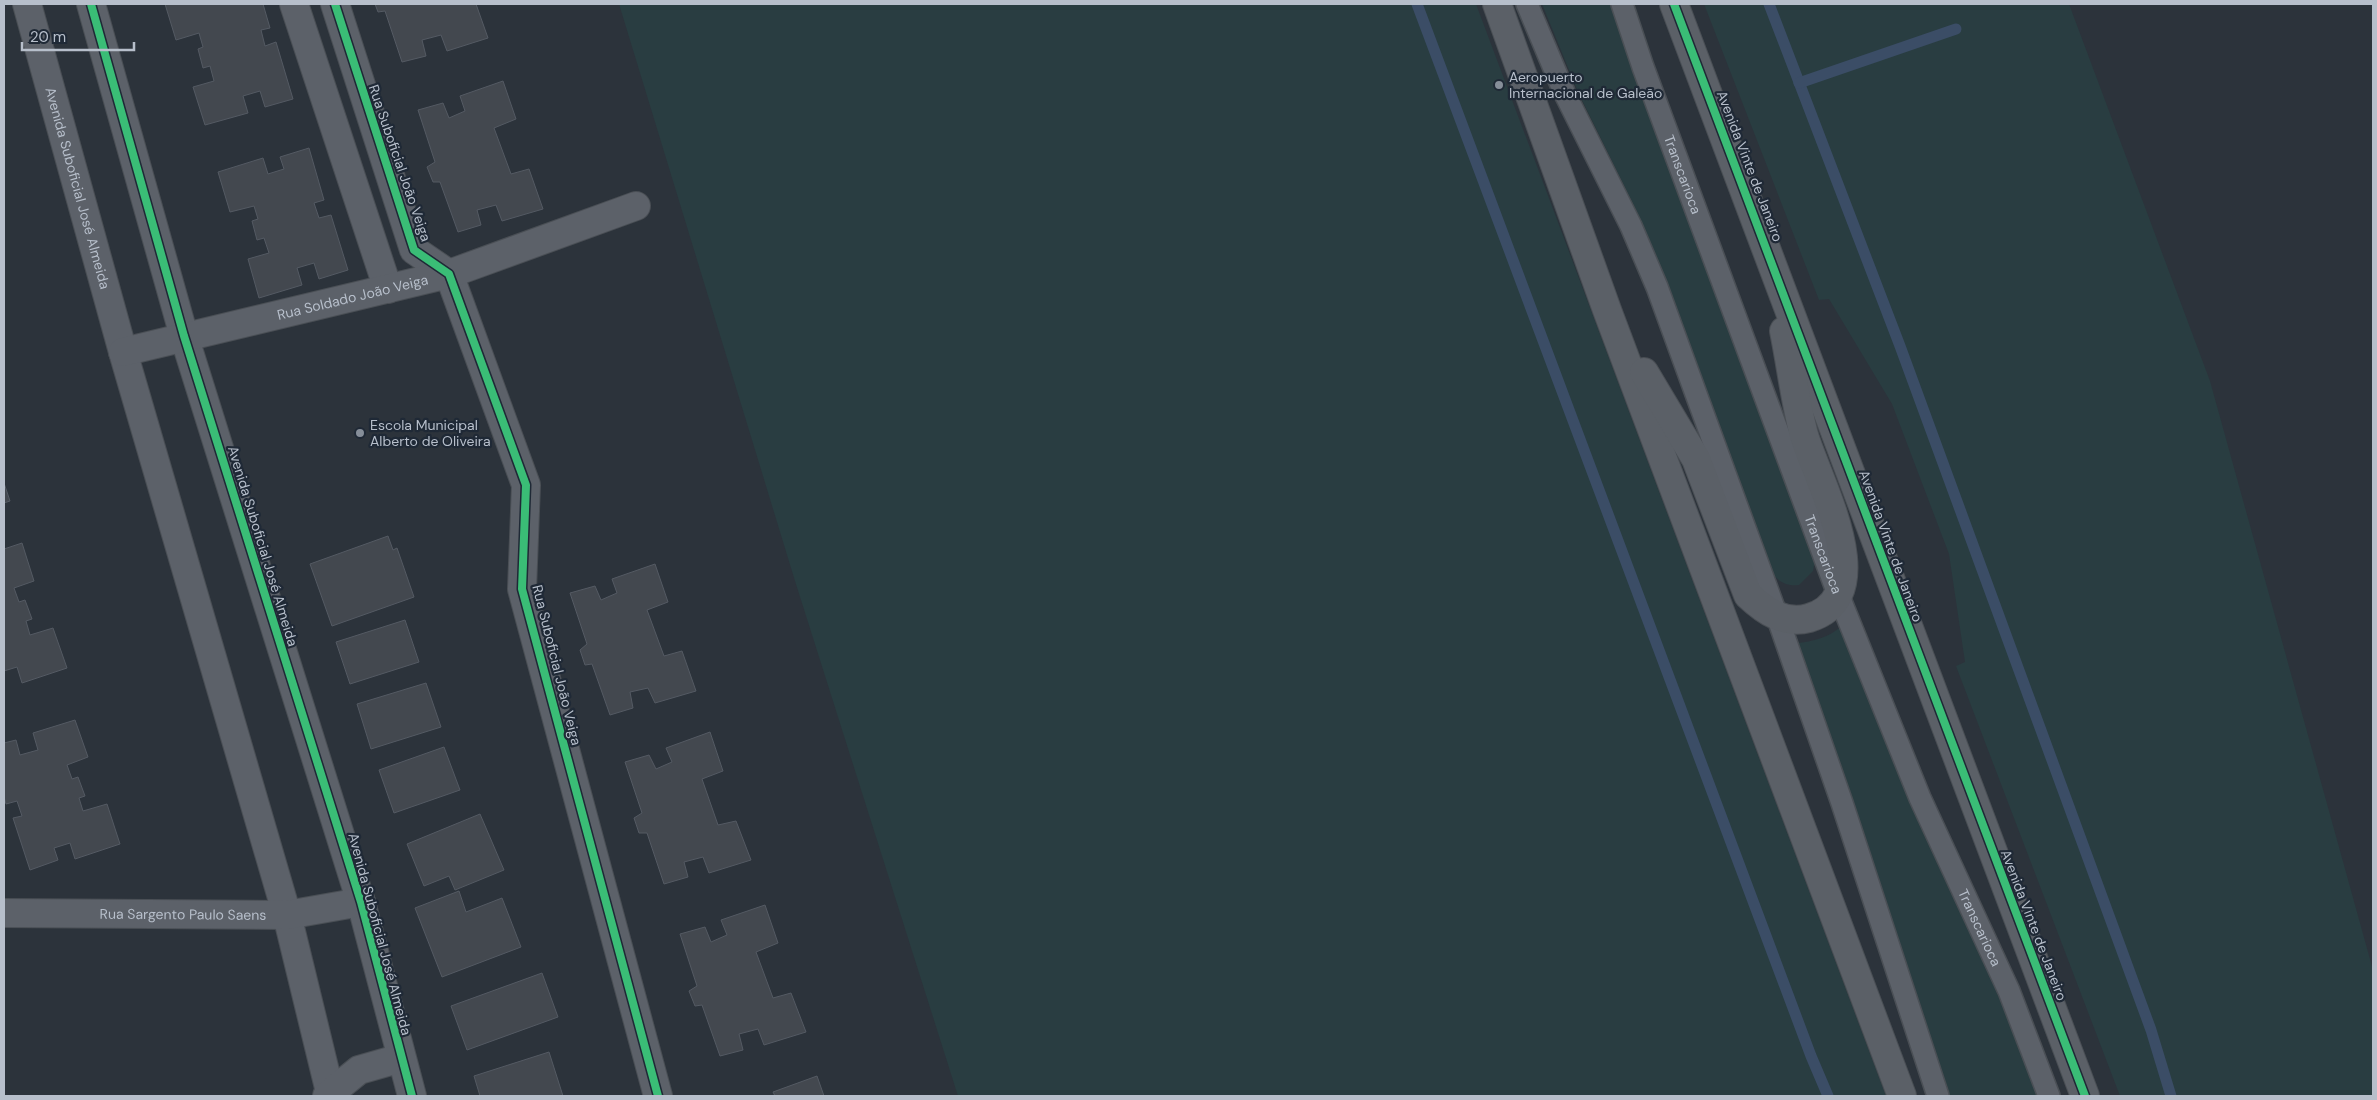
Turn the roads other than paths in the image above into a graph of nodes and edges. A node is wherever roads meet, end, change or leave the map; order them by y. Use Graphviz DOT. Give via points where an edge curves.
graph roads {
  1 [pos="27,4"];
  2 [pos="91,4"];
  3 [pos="294,4"];
  4 [pos="334,4"];
  5 [pos="1497,4"];
  6 [pos="1527,4"];
  7 [pos="1622,4"];
  8 [pos="1674,4"];
  9 [pos="636,206"];
  10 [pos="1768,250"];
  11 [pos="449,274"];
  12 [pos="388,289"];
  13 [pos="1607,310"];
  14 [pos="184,336"];
  15 [pos="123,352"];
  16 [pos="1838,594"];
  17 [pos="1777,616"];
  18 [pos="362,902"];
  19 [pos="4,914"];
  20 [pos="287,915"];
  21 [pos="401,1058"];
  22 [pos="329,1095"];
  23 [pos="412,1096"];
  24 [pos="658,1096"];
  25 [pos="1902,1096"];
  26 [pos="1938,1096"];
  27 [pos="2049,1096"];
  28 [pos="2085,1096"];
  1 -- 15 [label="street, Avenida Suboficial José Almeida"];
  2 -- 14 [label="street, Avenida Suboficial José Almeida"];
  3 -- 12 [label="street"];
  4 -- 11 [label="street, Rua Suboficial João Veiga" via="414,250"];
  5 -- 13 [label="street"];
  6 -- 17 [label="lane" via="1564,92 1631,226 1657,288"];
  7 -- 16 [label="lane, Transcarioca"];
  8 -- 10 [label="street, Avenida Vinte de Janeiro"];
  9 -- 11 [label="street, Rua Soldado João Veiga"];
  10 -- 16 [label="street" via="1804,435 1844,552"];
  10 -- 28 [label="street, Avenida Vinte de Janeiro"];
  11 -- 12 [label="street, Rua Soldado João Veiga"];
  11 -- 24 [label="street, Rua Suboficial João Veiga" via="526,485 522,588"];
  12 -- 14 [label="street, Rua Soldado João Veiga"];
  13 -- 17 [label="street" via="1696,459 1748,595"];
  13 -- 25 [label="street"];
  14 -- 15 [label="street, Rua Soldado João Veiga"];
  14 -- 18 [label="street, Avenida Suboficial José Almeida"];
  15 -- 20 [label="street, Avenida Suboficial José Almeida"];
  16 -- 17 [label="street" via="1814,616 1787,620"];
  16 -- 27 [label="lane, Transcarioca" via="1920,798 2009,991"];
  17 -- 26 [label="lane"];
  18 -- 20 [label="street, Rua Sargento Paulo Saens"];
  18 -- 21 [label="street, Avenida Suboficial José Almeida"];
  19 -- 20 [label="street, Rua Sargento Paulo Saens"];
  20 -- 22 [label="street, Avenida Suboficial José Almeida"];
  21 -- 22 [label="street" via="358,1070"];
  21 -- 23 [label="street, Avenida Suboficial José Almeida"];
}
